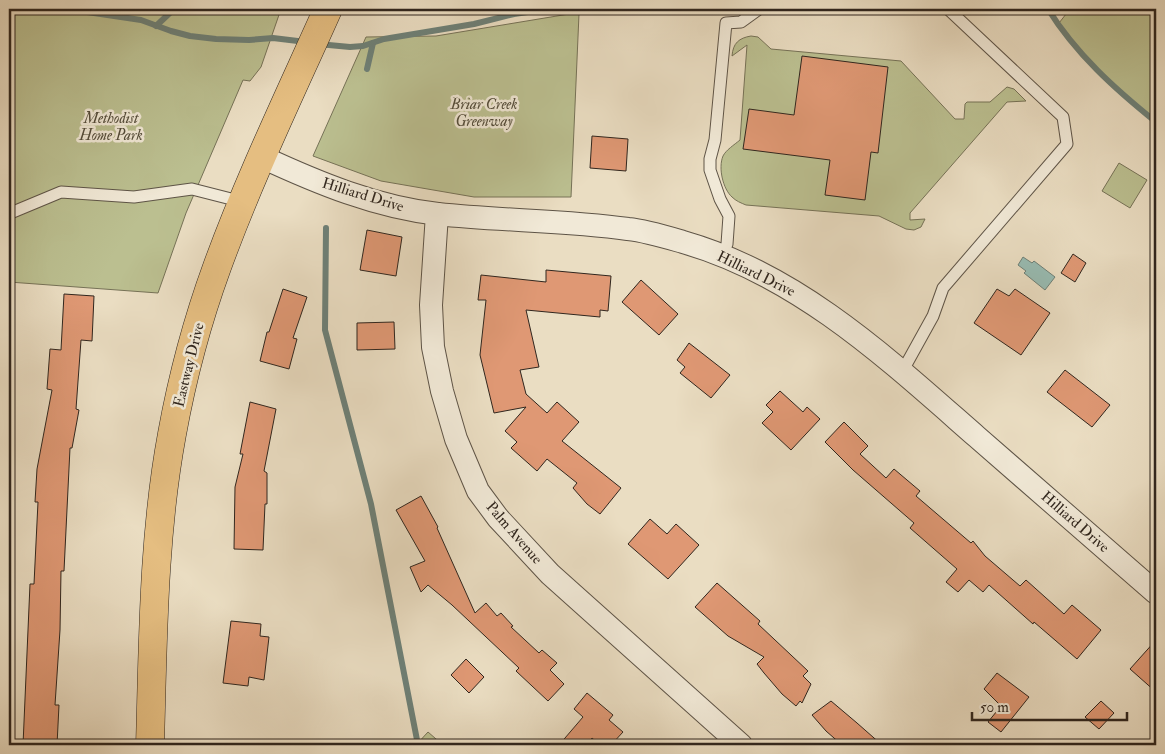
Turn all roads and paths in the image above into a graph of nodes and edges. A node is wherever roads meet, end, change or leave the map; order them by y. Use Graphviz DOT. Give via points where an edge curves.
graph roads {
  1 [pos="759,9"];
  2 [pos="948,9"];
  3 [pos="326,13"];
  4 [pos="262,157"];
  5 [pos="242,202"];
  6 [pos="13,212"];
  7 [pos="436,214"];
  8 [pos="722,256"];
  9 [pos="902,372"];
  10 [pos="1156,593"];
  11 [pos="150,745"];
  12 [pos="741,745"];
  1 -- 8 [label="lane" via="741,22 726,23 710,170 729,216 727,244"];
  2 -- 9 [label="lane" via="1063,117 1067,144 943,288 933,316"];
  3 -- 4 [label="main road, Eastway Drive"];
  4 -- 5 [label="main road, Eastway Drive"];
  4 -- 7 [label="street, Hilliard Drive" via="344,191"];
  5 -- 6 [label="lane" via="192,189 134,197 61,192"];
  5 -- 11 [label="main road, Eastway Drive" via="216,268 194,340 172,434 160,519"];
  7 -- 8 [label="street, Hilliard Drive" via="631,229"];
  7 -- 12 [label="street, Palm Avenue" via="431,305 433,347 456,439 478,491 498,518 550,574"];
  8 -- 9 [label="street, Hilliard Drive" via="788,288 835,318"];
  9 -- 10 [label="street, Hilliard Drive"];
}
